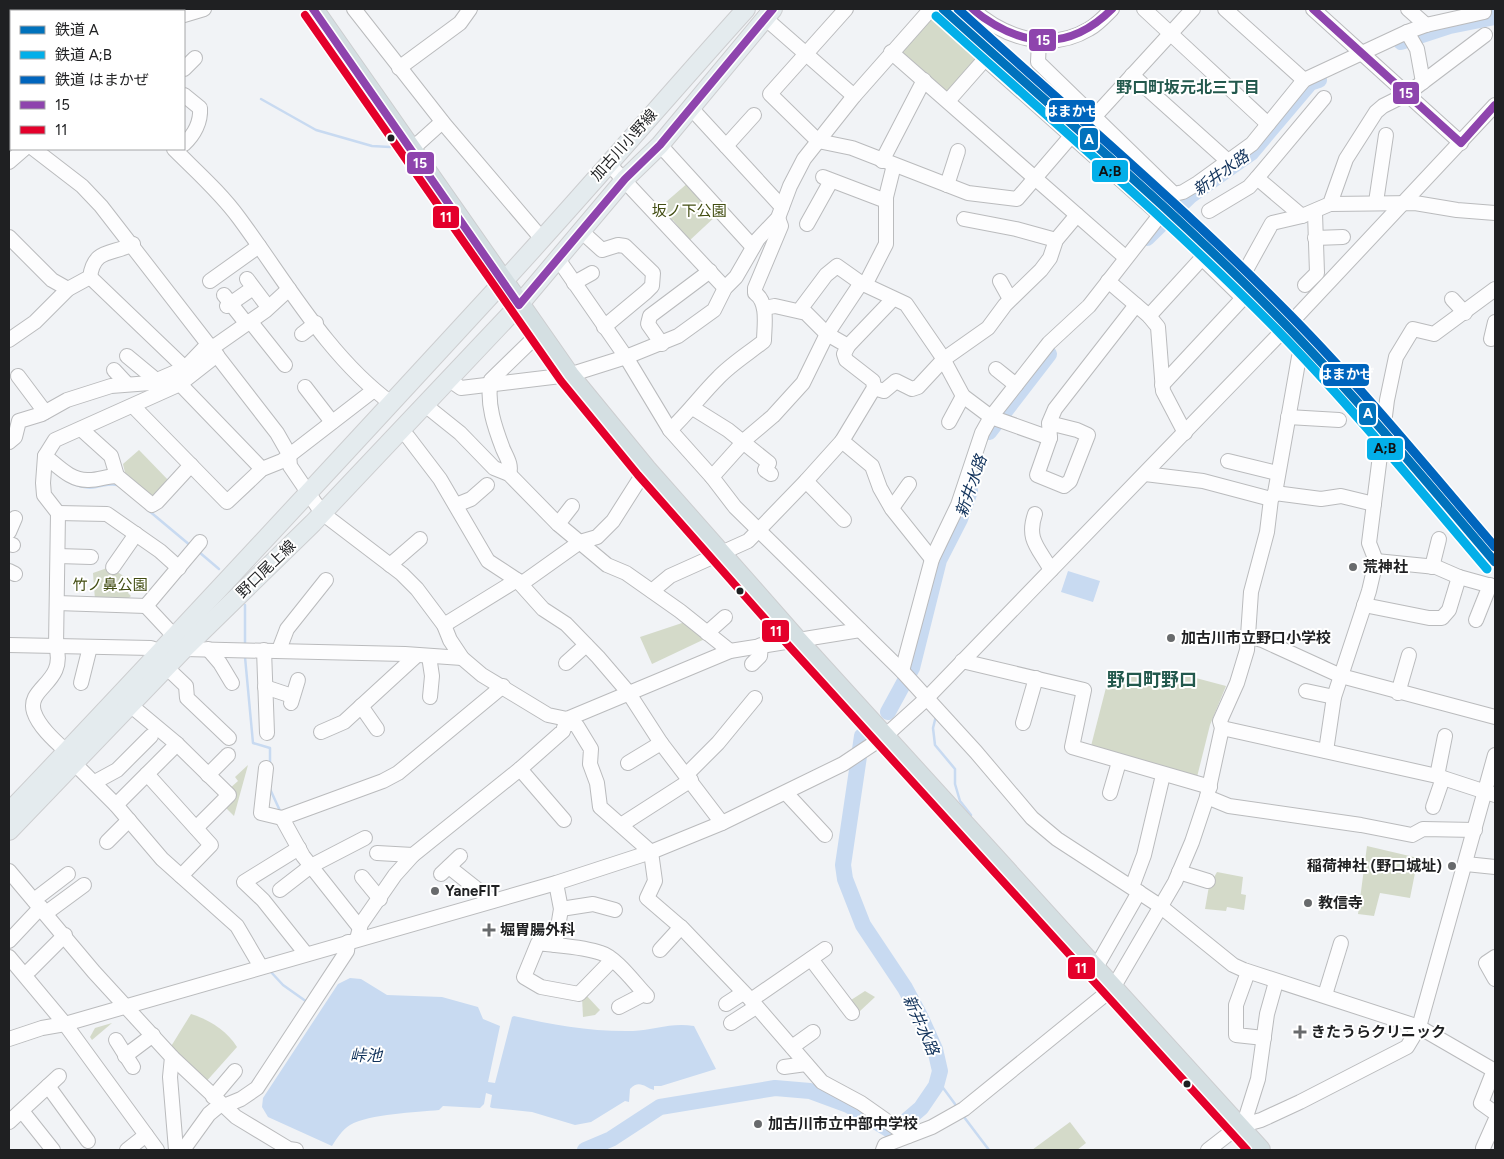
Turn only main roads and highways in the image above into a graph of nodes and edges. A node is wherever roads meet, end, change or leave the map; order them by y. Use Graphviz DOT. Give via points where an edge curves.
graph roads {
  1 [pos="313,9"];
  2 [pos="746,9"];
  3 [pos="769,13"];
  4 [pos="503,282"];
  5 [pos="519,305"];
  6 [pos="180,643"];
  7 [pos="164,660"];
  8 [pos="70,757"];
  9 [pos="9,812"];
  10 [pos="9,831"];
  11 [pos="1260,1150"];
  1 -- 4 [label="highway"];
  2 -- 4 [label="main road, 加古川小野線"];
  3 -- 5 [label="main road, 加古川小野線" via="660,145 625,180"];
  4 -- 5 [label="highway"];
  4 -- 6 [label="main road, 野口尾上線" via="306,493"];
  5 -- 6 [label="main road, 野口尾上線" via="322,514"];
  5 -- 11 [label="highway" via="569,374 646,469"];
  6 -- 7 [label="main road, 野口尾上線"];
  7 -- 8 [label="main road, 野口尾上線"];
  7 -- 8 [label="main road, 野口尾上線" via="129,704"];
  8 -- 9 [label="main road, 野口尾上線"];
  8 -- 10 [label="main road, 野口尾上線"];
}
